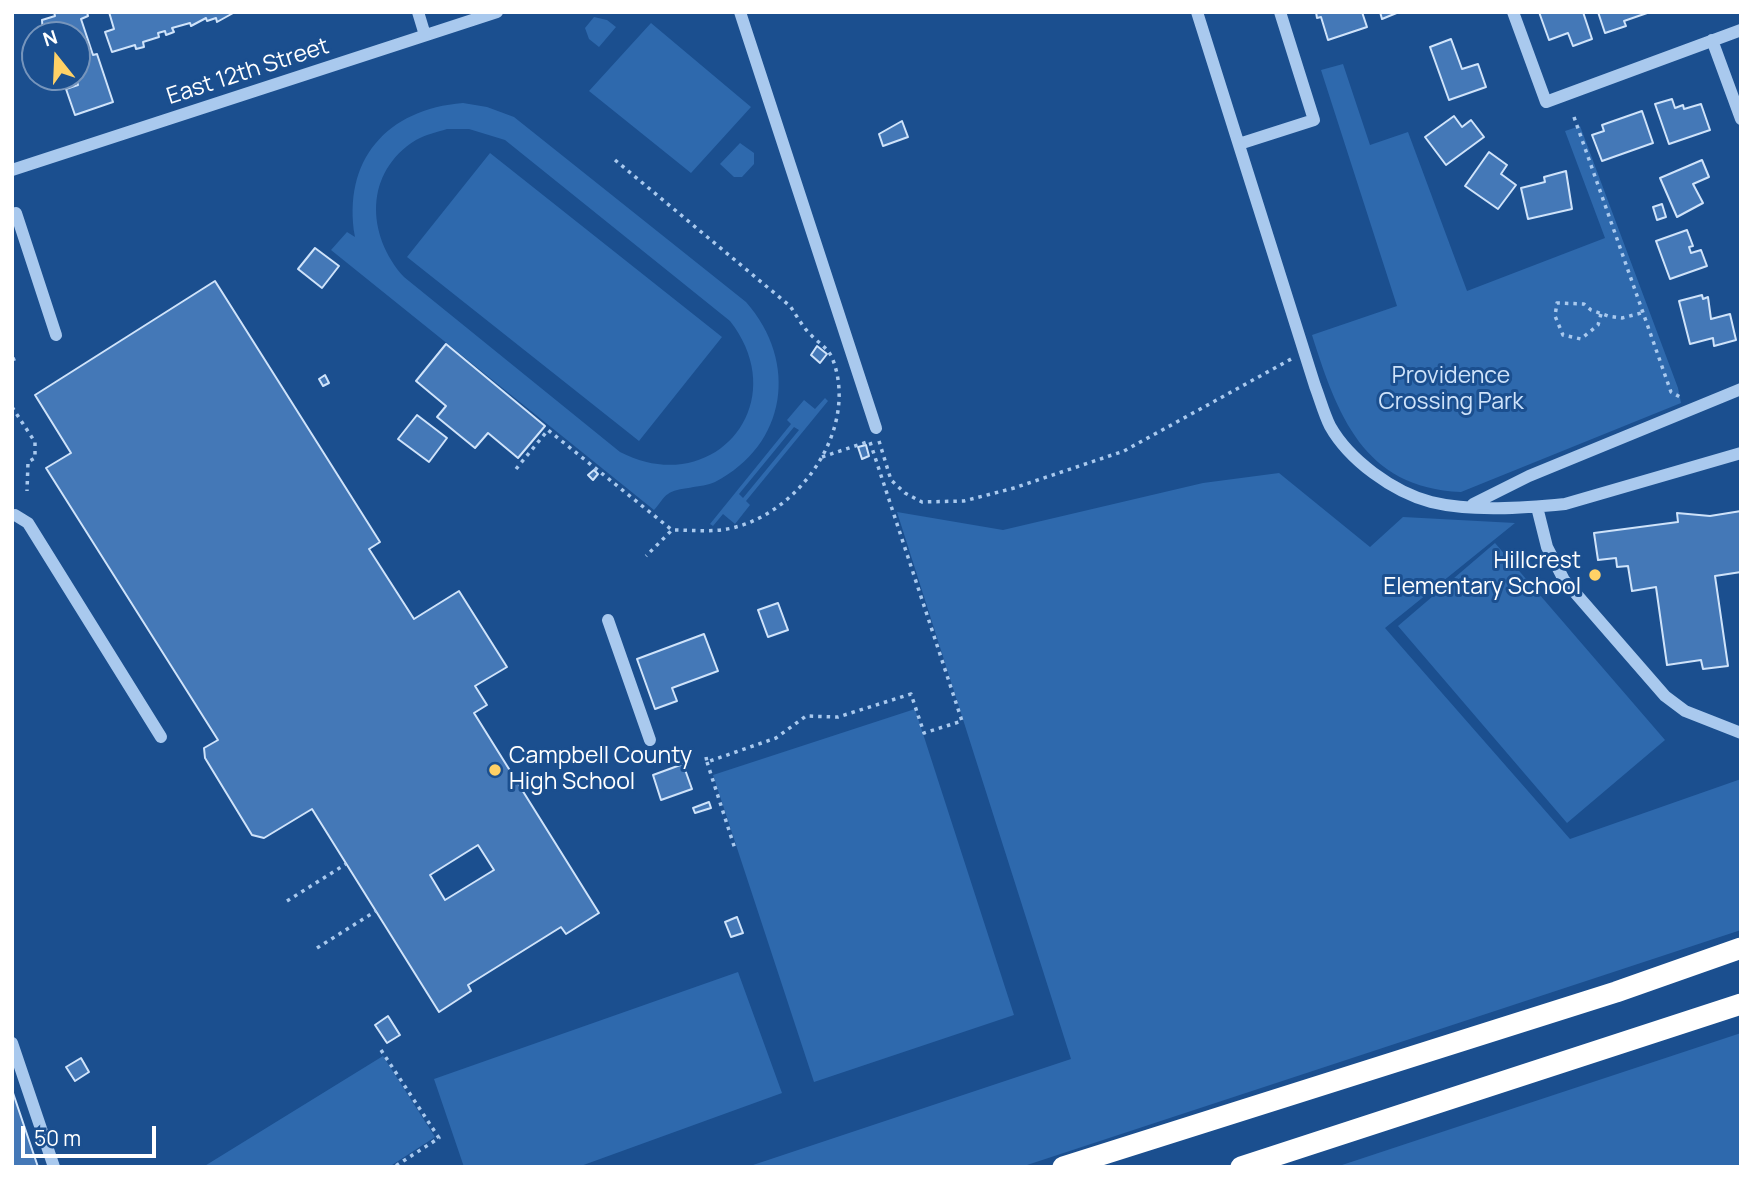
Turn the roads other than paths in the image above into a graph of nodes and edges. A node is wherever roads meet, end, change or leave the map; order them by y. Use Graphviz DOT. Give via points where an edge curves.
graph roads {
  1 [pos="418,12"];
  2 [pos="497,12"];
  3 [pos="740,12"];
  4 [pos="1197,12"];
  5 [pos="1280,12"];
  6 [pos="1513,12"];
  7 [pos="1741,30"];
  8 [pos="425,35"];
  9 [pos="1712,40"];
  10 [pos="1741,119"];
  11 [pos="1239,144"];
  12 [pos="12,170"];
  13 [pos="16,213"];
  14 [pos="57,335"];
  15 [pos="1741,388"];
  16 [pos="871,428"];
  17 [pos="1741,453"];
  18 [pos="1469,506"];
  19 [pos="1537,507"];
  20 [pos="15,515"];
  21 [pos="608,620"];
  22 [pos="1741,733"];
  23 [pos="161,737"];
  24 [pos="650,740"];
  25 [pos="1741,948"];
  26 [pos="1741,1004"];
  27 [pos="12,1043"];
  28 [pos="54,1167"];
  29 [pos="1063,1167"];
  30 [pos="1241,1167"];
  1 -- 8 [label="street"];
  2 -- 8 [label="street, East 12th Street"];
  3 -- 16 [label="street"];
  4 -- 11 [label="street"];
  5 -- 11 [label="street" via="1314,120"];
  6 -- 9 [label="street" via="1546,102"];
  7 -- 9 [label="street"];
  8 -- 12 [label="street, East 12th Street"];
  9 -- 10 [label="street"];
  11 -- 18 [label="street" via="1331,427 1360,462 1394,486 1431,502"];
  13 -- 14 [label="street"];
  15 -- 18 [label="street" via="1529,475"];
  17 -- 19 [label="street" via="1565,504"];
  18 -- 19 [label="street"];
  19 -- 22 [label="street" via="1547,547 1564,580 1665,696 1685,711"];
  20 -- 23 [label="street" via="29,523"];
  21 -- 24 [label="street"];
  25 -- 29 [label="highway"];
  26 -- 30 [label="highway"];
  27 -- 28 [label="street"];
}
